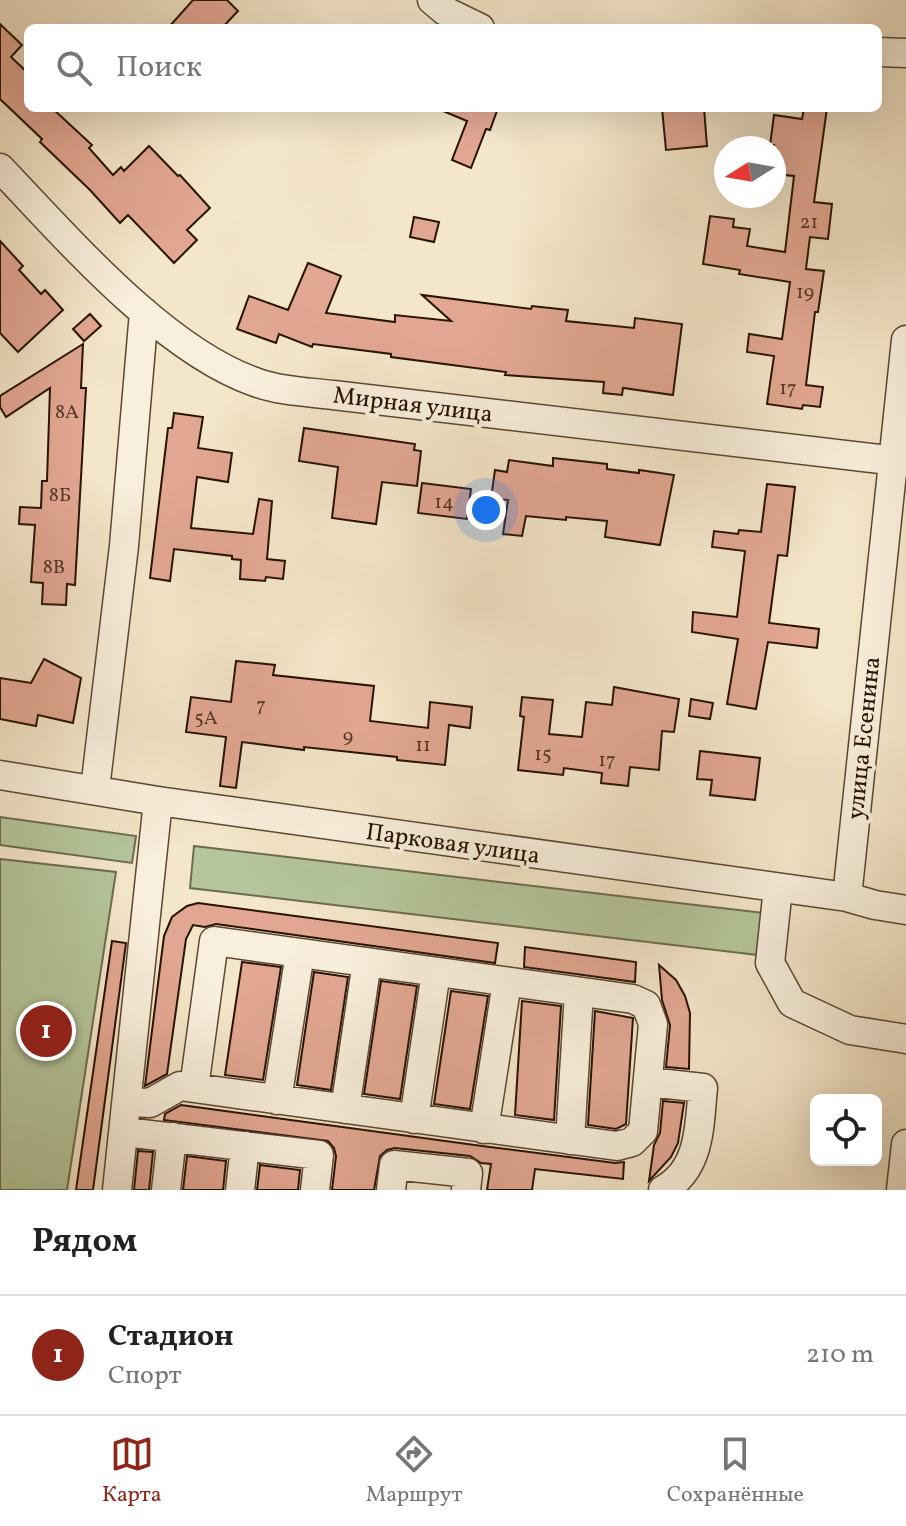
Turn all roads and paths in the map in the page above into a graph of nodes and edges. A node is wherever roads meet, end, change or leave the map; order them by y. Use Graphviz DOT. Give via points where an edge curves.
graph roads {
  1 [pos="432,0"];
  2 [pos="472,24"];
  3 [pos="882,52"];
  4 [pos="906,53"];
  5 [pos="0,168"];
  6 [pos="144,312"];
  7 [pos="906,340"];
  8 [pos="899,461"];
  9 [pos="0,775"];
  10 [pos="95,789"];
  11 [pos="158,801"];
  12 [pos="778,888"];
  13 [pos="847,897"];
  14 [pos="906,910"];
  15 [pos="300,953"];
  16 [pos="367,962"];
  17 [pos="436,972"];
  18 [pos="507,982"];
  19 [pos="579,992"];
  20 [pos="906,1039"];
  21 [pos="649,1082"];
  22 [pos="194,1088"];
  23 [pos="277,1100"];
  24 [pos="129,1102"];
  25 [pos="345,1109"];
  26 [pos="414,1119"];
  27 [pos="484,1129"];
  28 [pos="125,1132"];
  29 [pos="172,1137"];
  30 [pos="570,1140"];
  31 [pos="906,1144"];
  32 [pos="245,1146"];
  33 [pos="117,1190"];
  34 [pos="166,1190"];
  35 [pos="240,1190"];
  36 [pos="315,1190"];
  37 [pos="391,1190"];
  38 [pos="466,1190"];
  39 [pos="663,1190"];
  40 [pos="901,1190"];
  1 -- 2 [label="street"];
  3 -- 4 [label="street"];
  5 -- 6 [label="street, Мирная улица"];
  6 -- 8 [label="street, Мирная улица" via="224,369 286,389"];
  6 -- 10 [label="street" via="124,546"];
  7 -- 8 [label="street, улица Есенина"];
  8 -- 13 [label="street, улица Есенина"];
  9 -- 10 [label="street, Парковая улица"];
  10 -- 11 [label="street, Парковая улица"];
  11 -- 12 [label="street, Парковая улица"];
  11 -- 24 [label="street"];
  12 -- 13 [label="street, Парковая улица"];
  12 -- 20 [label="street" via="770,963 792,1003 850,1030"];
  13 -- 14 [label="street, Парковая улица"];
  15 -- 16 [label="street"];
  15 -- 22 [label="street" via="214,941"];
  15 -- 23 [label="street"];
  16 -- 17 [label="street"];
  16 -- 25 [label="street"];
  17 -- 18 [label="street"];
  17 -- 26 [label="street"];
  18 -- 19 [label="street"];
  18 -- 27 [label="street"];
  19 -- 21 [label="street" via="646,1005 653,1024"];
  19 -- 30 [label="street"];
  21 -- 30 [label="street" via="643,1131 632,1142 617,1146"];
  21 -- 39 [label="street" via="703,1088 697,1148 686,1171"];
  22 -- 23 [label="street"];
  22 -- 24 [label="street" via="180,1086 150,1103"];
  23 -- 25 [label="street"];
  24 -- 28 [label="street"];
  25 -- 26 [label="street"];
  26 -- 27 [label="street"];
  27 -- 30 [label="street"];
  28 -- 29 [label="street"];
  28 -- 33 [label="street"];
  29 -- 32 [label="street"];
  29 -- 34 [label="street"];
  31 -- 40 [label="street"];
  32 -- 35 [label="street"];
  32 -- 36 [label="street" via="319,1155"];
  37 -- 38 [label="street" via="394,1165 468,1173"];
}
